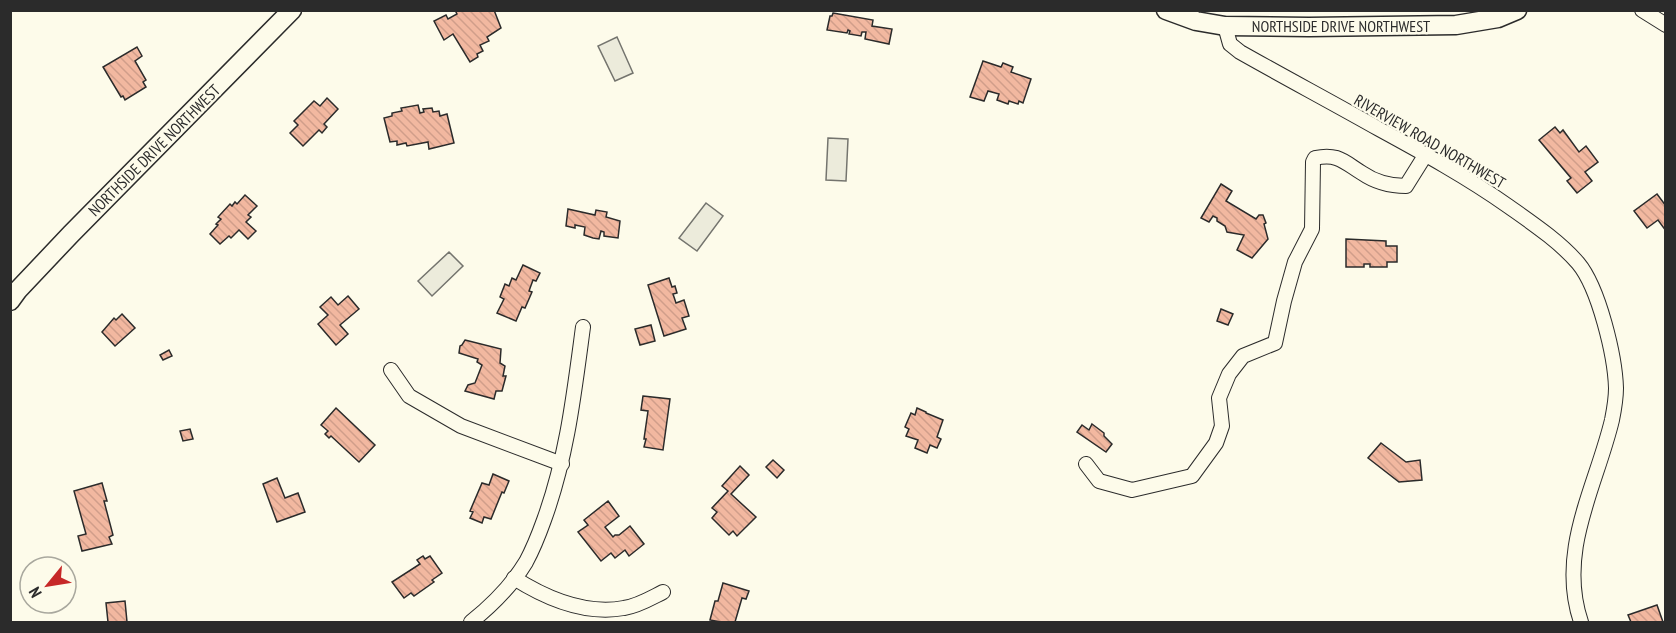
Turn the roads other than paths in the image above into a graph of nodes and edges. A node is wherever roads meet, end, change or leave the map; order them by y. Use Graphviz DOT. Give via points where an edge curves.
graph roads {
  1 [pos="292,10"];
  2 [pos="1166,10"];
  3 [pos="1517,10"];
  4 [pos="1642,10"];
  5 [pos="1225,26"];
  6 [pos="1665,26"];
  7 [pos="1426,154"];
  8 [pos="13,295"];
  9 [pos="583,327"];
  10 [pos="391,370"];
  11 [pos="562,464"];
  12 [pos="1086,464"];
  13 [pos="514,578"];
  14 [pos="663,592"];
  15 [pos="471,622"];
  16 [pos="1581,622"];
  1 -- 8 [label="main road, NORTHSIDE DRIVE NORTHWEST"];
  2 -- 5 [label="main road, NORTHSIDE DRIVE NORTHWEST"];
  3 -- 5 [label="main road, NORTHSIDE DRIVE NORTHWEST" via="1498,18 1456,25"];
  4 -- 6 [label="street"];
  5 -- 7 [label="street, RIVERVIEW ROAD NORTHWEST" via="1230,44 1240,52"];
  7 -- 12 [label="street" via="1406,186 1379,182 1332,156 1315,158 1312,229 1295,262 1275,343 1244,356 1229,374 1219,398 1222,426 1216,443 1192,476 1132,490 1099,481"];
  7 -- 16 [label="street, RIVERVIEW ROAD NORTHWEST" via="1490,193 1566,250 1580,265 1598,300 1616,389 1612,420 1576,534 1574,587"];
  9 -- 11 [label="street"];
  10 -- 11 [label="street" via="409,396 461,426"];
  11 -- 13 [label="street" via="539,532"];
  13 -- 14 [label="street" via="549,598 595,609 624,608"];
  13 -- 15 [label="street"];
}
